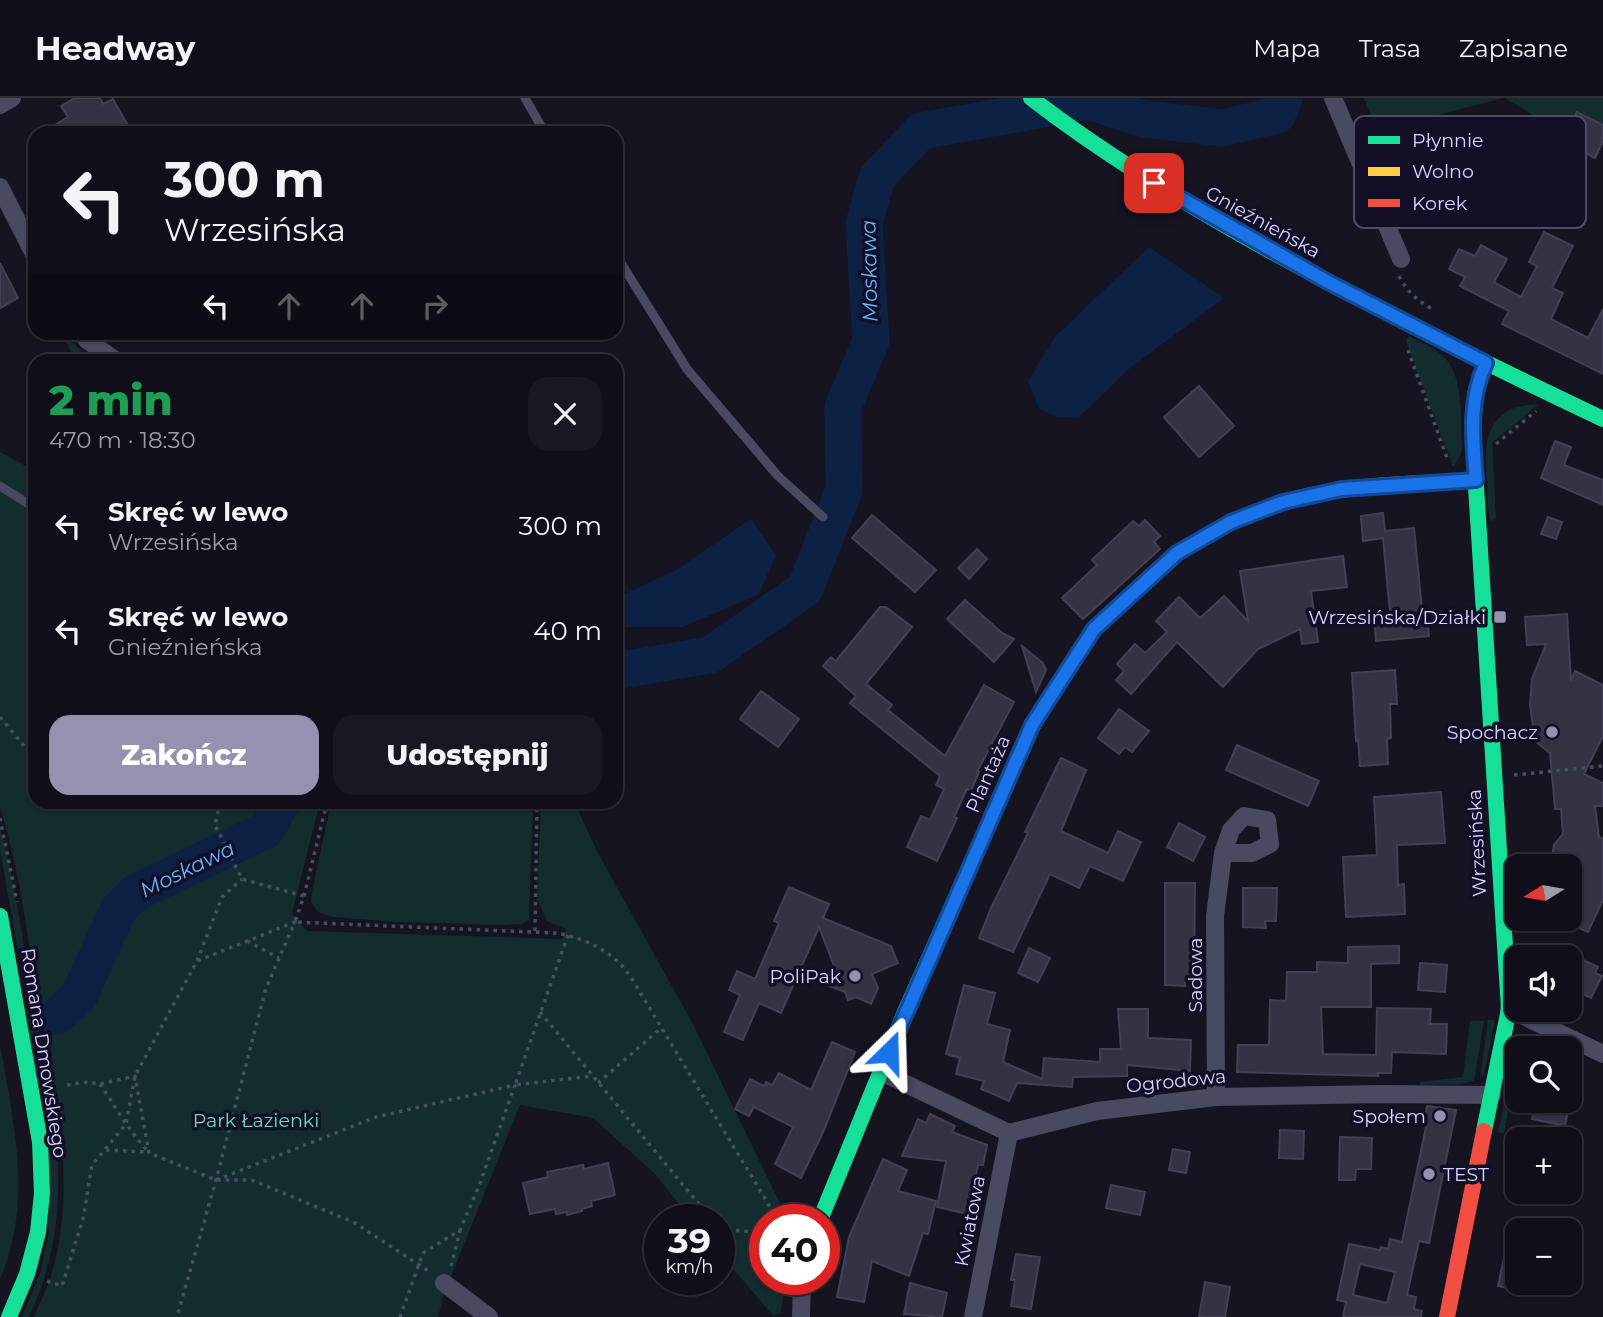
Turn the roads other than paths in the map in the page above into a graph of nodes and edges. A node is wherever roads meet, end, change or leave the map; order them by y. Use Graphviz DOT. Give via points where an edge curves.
graph roads {
  1 [pos="12,98"];
  2 [pos="525,98"];
  3 [pos="1031,98"];
  4 [pos="1333,98"];
  5 [pos="0,105"];
  6 [pos="541,126"];
  7 [pos="1354,148"];
  8 [pos="0,187"];
  9 [pos="1388,228"];
  10 [pos="28,242"];
  11 [pos="1401,259"];
  12 [pos="623,266"];
  13 [pos="87,340"];
  14 [pos="107,354"];
  15 [pos="1486,363"];
  16 [pos="1603,419"];
  17 [pos="1476,480"];
  18 [pos="0,486"];
  19 [pos="28,504"];
  20 [pos="823,517"];
  21 [pos="1223,853"];
  22 [pos="0,916"];
  23 [pos="1505,975"];
  24 [pos="1506,1022"];
  25 [pos="1536,1022"];
  26 [pos="1603,1054"];
  27 [pos="881,1072"];
  28 [pos="1492,1095"];
  29 [pos="1216,1097"];
  30 [pos="1009,1133"];
  31 [pos="827,1204"];
  32 [pos="444,1283"];
  33 [pos="802,1295"];
  34 [pos="9,1317"];
  35 [pos="489,1317"];
  36 [pos="801,1317"];
  37 [pos="973,1317"];
  38 [pos="1447,1317"];
  1 -- 5 [label="street"];
  2 -- 6 [label="lane"];
  3 -- 15 [label="street, Gnieźnieńska" via="1174,196"];
  4 -- 7 [label="street"];
  8 -- 10 [label="street"];
  9 -- 11 [label="street"];
  12 -- 20 [label="lane" via="687,369 778,476"];
  13 -- 14 [label="street"];
  15 -- 16 [label="street, Gnieźnieńska"];
  15 -- 17 [label="street, Wrzesińska" via="1474,407"];
  17 -- 23 [label="street, Wrzesińska"];
  17 -- 27 [label="street, Plantaża" via="1342,489 1231,522 1177,553 1094,629 1032,725"];
  18 -- 19 [label="lane"];
  21 -- 29 [label="street, Sadowa" via="1215,916"];
  22 -- 34 [label="street, Romana Dmowskiego" via="40,1143 42,1193 27,1274"];
  24 -- 28 [label="street, Wrzesińska"];
  25 -- 26 [label="street"];
  27 -- 30 [label="street"];
  27 -- 31 [label="street, Plantaża"];
  28 -- 29 [label="street, Ogrodowa"];
  28 -- 38 [label="street, Wrzesińska"];
  29 -- 30 [label="street, Ogrodowa" via="1097,1111"];
  30 -- 37 [label="street, Kwiatowa"];
  32 -- 35 [label="street"];
  33 -- 36 [label="street"];
}
